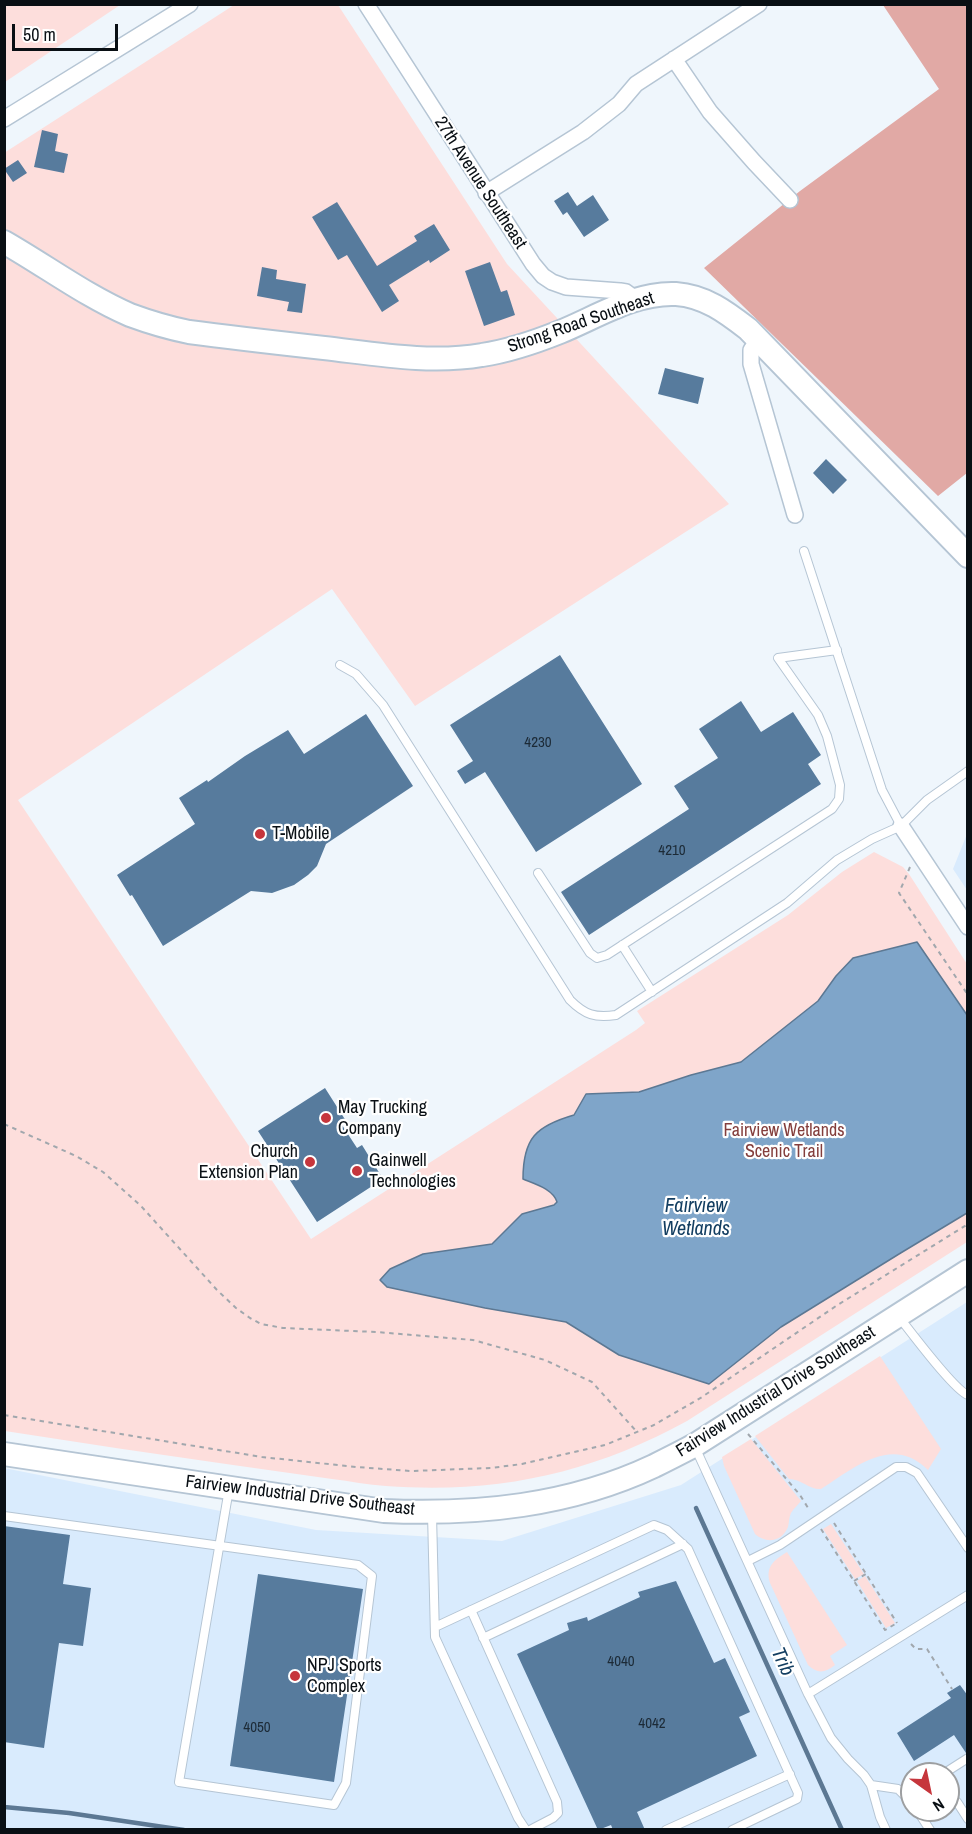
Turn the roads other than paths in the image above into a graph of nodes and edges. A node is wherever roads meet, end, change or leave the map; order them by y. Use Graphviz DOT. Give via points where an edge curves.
graph roads {
  1 [pos="190,4"];
  2 [pos="366,4"];
  3 [pos="759,4"];
  4 [pos="674,59"];
  5 [pos="4,119"];
  6 [pos="486,193"];
  7 [pos="790,200"];
  8 [pos="4,242"];
  9 [pos="636,300"];
  10 [pos="758,339"];
  11 [pos="795,515"];
  12 [pos="804,551"];
  13 [pos="968,556"];
  14 [pos="837,650"];
  15 [pos="340,665"];
  16 [pos="968,771"];
  17 [pos="902,826"];
  18 [pos="538,873"];
  19 [pos="968,927"];
  20 [pos="622,945"];
  21 [pos="652,992"];
  22 [pos="968,1271"];
  23 [pos="898,1316"];
  24 [pos="968,1395"];
  25 [pos="694,1445"];
  26 [pos="4,1454"];
  27 [pos="229,1488"];
  28 [pos="432,1513"];
  29 [pos="4,1516"];
  30 [pos="682,1544"];
  31 [pos="220,1545"];
  32 [pos="968,1548"];
  33 [pos="748,1561"];
  34 [pos="968,1595"];
  35 [pos="471,1610"];
  36 [pos="435,1627"];
  37 [pos="483,1638"];
  38 [pos="808,1694"];
  39 [pos="790,1774"];
  40 [pos="871,1785"];
  41 [pos="900,1790"];
  42 [pos="528,1830"];
  43 [pos="666,1830"];
  44 [pos="732,1830"];
  45 [pos="886,1830"];
  1 -- 5 [label="street"];
  2 -- 6 [label="street, 27th Avenue Southeast"];
  3 -- 4 [label="street"];
  4 -- 6 [label="street" via="636,84 619,104 583,132"];
  4 -- 7 [label="street" via="710,112"];
  6 -- 9 [label="street, 27th Avenue Southeast" via="543,276 566,287 626,292"];
  8 -- 9 [label="street, Strong Road Southeast" via="111,305 170,328 402,357 456,358 519,347"];
  9 -- 10 [label="street, Strong Road Southeast" via="674,294 703,300 728,314"];
  10 -- 11 [label="street" via="751,350 751,364"];
  10 -- 13 [label="street, Strong Road Southeast"];
  12 -- 14 [label="lane"];
  14 -- 17 [label="lane" via="882,790"];
  14 -- 20 [label="lane" via="778,658 818,715 827,736 840,786 832,809"];
  15 -- 21 [label="lane" via="356,674 383,705 570,1000 589,1015 602,1017 616,1015"];
  16 -- 17 [label="lane" via="927,800"];
  17 -- 19 [label="street"];
  17 -- 21 [label="lane" via="837,860 787,903"];
  18 -- 20 [label="lane" via="590,953 597,958"];
  20 -- 21 [label="lane"];
  22 -- 23 [label="street, Fairview Industrial Drive Southeast"];
  23 -- 24 [label="lane"];
  23 -- 25 [label="street, Fairview Industrial Drive Southeast"];
  25 -- 28 [label="street, Fairview Industrial Drive Southeast" via="653,1467 566,1497 505,1508"];
  25 -- 33 [label="lane"];
  26 -- 27 [label="street, Fairview Industrial Drive Southeast"];
  27 -- 28 [label="street, Fairview Industrial Drive Southeast"];
  27 -- 31 [label="lane"];
  28 -- 36 [label="lane"];
  29 -- 31 [label="lane"];
  30 -- 35 [label="lane" via="667,1530 654,1525"];
  30 -- 37 [label="lane"];
  30 -- 39 [label="lane" via="688,1549"];
  31 -- 31 [label="lane" via="179,1782 334,1805 346,1783 372,1576 358,1565"];
  32 -- 33 [label="lane" via="917,1473 896,1467 780,1545"];
  33 -- 38 [label="lane"];
  34 -- 38 [label="lane"];
  35 -- 36 [label="lane"];
  35 -- 37 [label="lane"];
  36 -- 42 [label="lane" via="435,1637 518,1818"];
  37 -- 42 [label="lane" via="557,1802 558,1813 553,1818"];
  38 -- 40 [label="lane" via="831,1738"];
  39 -- 43 [label="lane"];
  39 -- 44 [label="lane" via="797,1799"];
  40 -- 41 [label="lane"];
  40 -- 45 [label="lane"];
}
